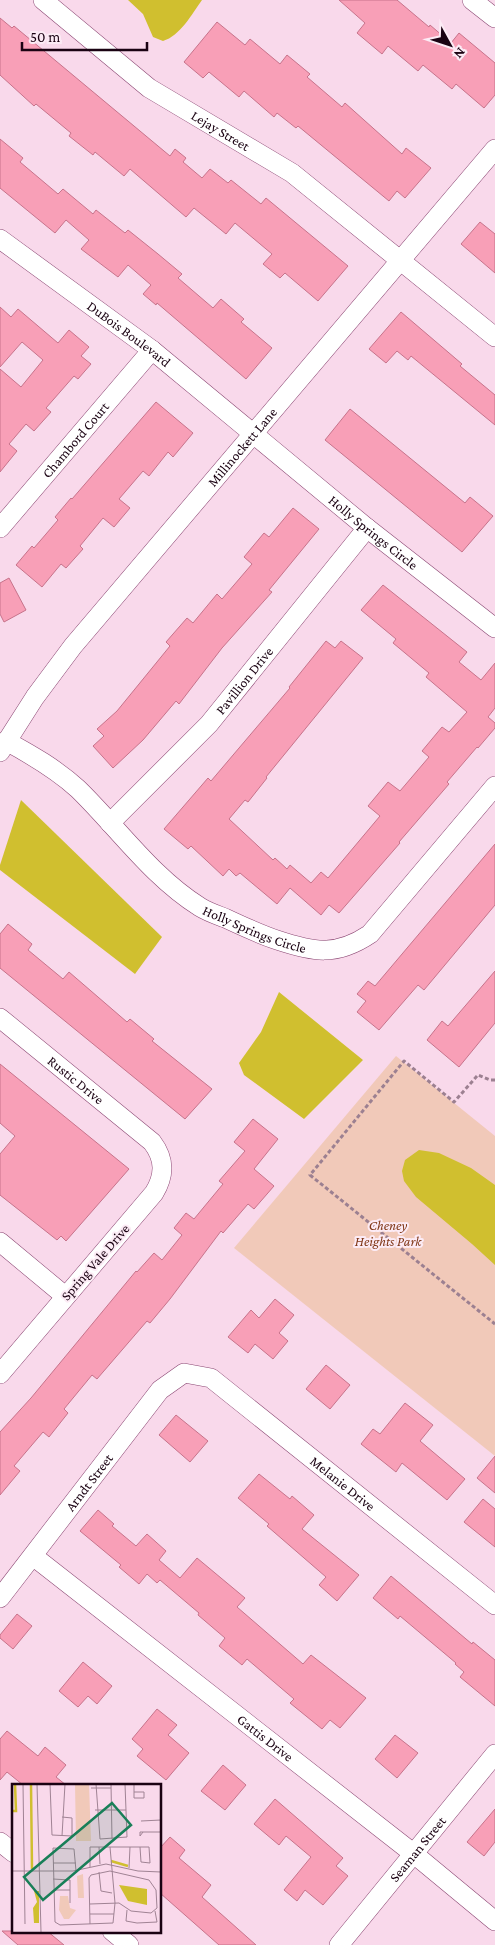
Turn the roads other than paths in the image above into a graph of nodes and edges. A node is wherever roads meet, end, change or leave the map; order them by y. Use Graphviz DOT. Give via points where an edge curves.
graph roads {
  1 [pos="43,0"];
  2 [pos="472,0"];
  3 [pos="495,18"];
  4 [pos="495,149"];
  5 [pos="3,249"];
  6 [pos="400,261"];
  7 [pos="495,337"];
  8 [pos="152,350"];
  9 [pos="253,435"];
  10 [pos="0,528"];
  11 [pos="367,528"];
  12 [pos="495,628"];
  13 [pos="3,746"];
  14 [pos="495,786"];
  15 [pos="110,823"];
  16 [pos="0,1018"];
  17 [pos="152,1142"];
  18 [pos="0,1242"];
  19 [pos="65,1296"];
  20 [pos="184,1373"];
  21 [pos="0,1374"];
  22 [pos="33,1556"];
  23 [pos="0,1598"];
  24 [pos="495,1605"];
  25 [pos="495,1754"];
  26 [pos="0,1842"];
  27 [pos="12,1851"];
  28 [pos="414,1854"];
  29 [pos="495,1921"];
  30 [pos="113,1932"];
  31 [pos="129,1945"];
  32 [pos="339,1945"];
  1 -- 6 [label="street, Lejay Street" via="149,88 292,173"];
  2 -- 3 [label="street"];
  4 -- 6 [label="street, Millinockett Lane"];
  5 -- 8 [label="street, DuBois Boulevard"];
  6 -- 7 [label="street, Lejay Street"];
  6 -- 9 [label="street, Millinockett Lane"];
  8 -- 9 [label="street, DuBois Boulevard"];
  8 -- 10 [label="street, Chambord Court"];
  9 -- 11 [label="street, Holly Springs Circle"];
  9 -- 13 [label="street, Millinockett Lane" via="72,646"];
  11 -- 12 [label="street, Holly Springs Circle"];
  11 -- 15 [label="street, Pavillion Drive" via="209,724"];
  13 -- 15 [label="street, Holly Springs Circle" via="49,765"];
  14 -- 15 [label="street, Holly Springs Circle" via="370,934 346,946 319,951 262,935 201,908 166,880"];
  16 -- 17 [label="street, Rustic Drive"];
  17 -- 19 [label="street, Spring Vale Drive" via="162,1158 159,1185"];
  18 -- 19 [label="street"];
  19 -- 21 [label="street, Spring Vale Drive"];
  20 -- 22 [label="street, Arndt Street" via="160,1390"];
  20 -- 24 [label="street, Melanie Drive" via="211,1378"];
  22 -- 23 [label="street, Arndt Street"];
  22 -- 28 [label="street, Gattis Drive"];
  25 -- 28 [label="street, Seaman Street"];
  26 -- 27 [label="street"];
  28 -- 29 [label="street, Gattis Drive"];
  28 -- 32 [label="street, Seaman Street"];
  30 -- 31 [label="street"];
}
